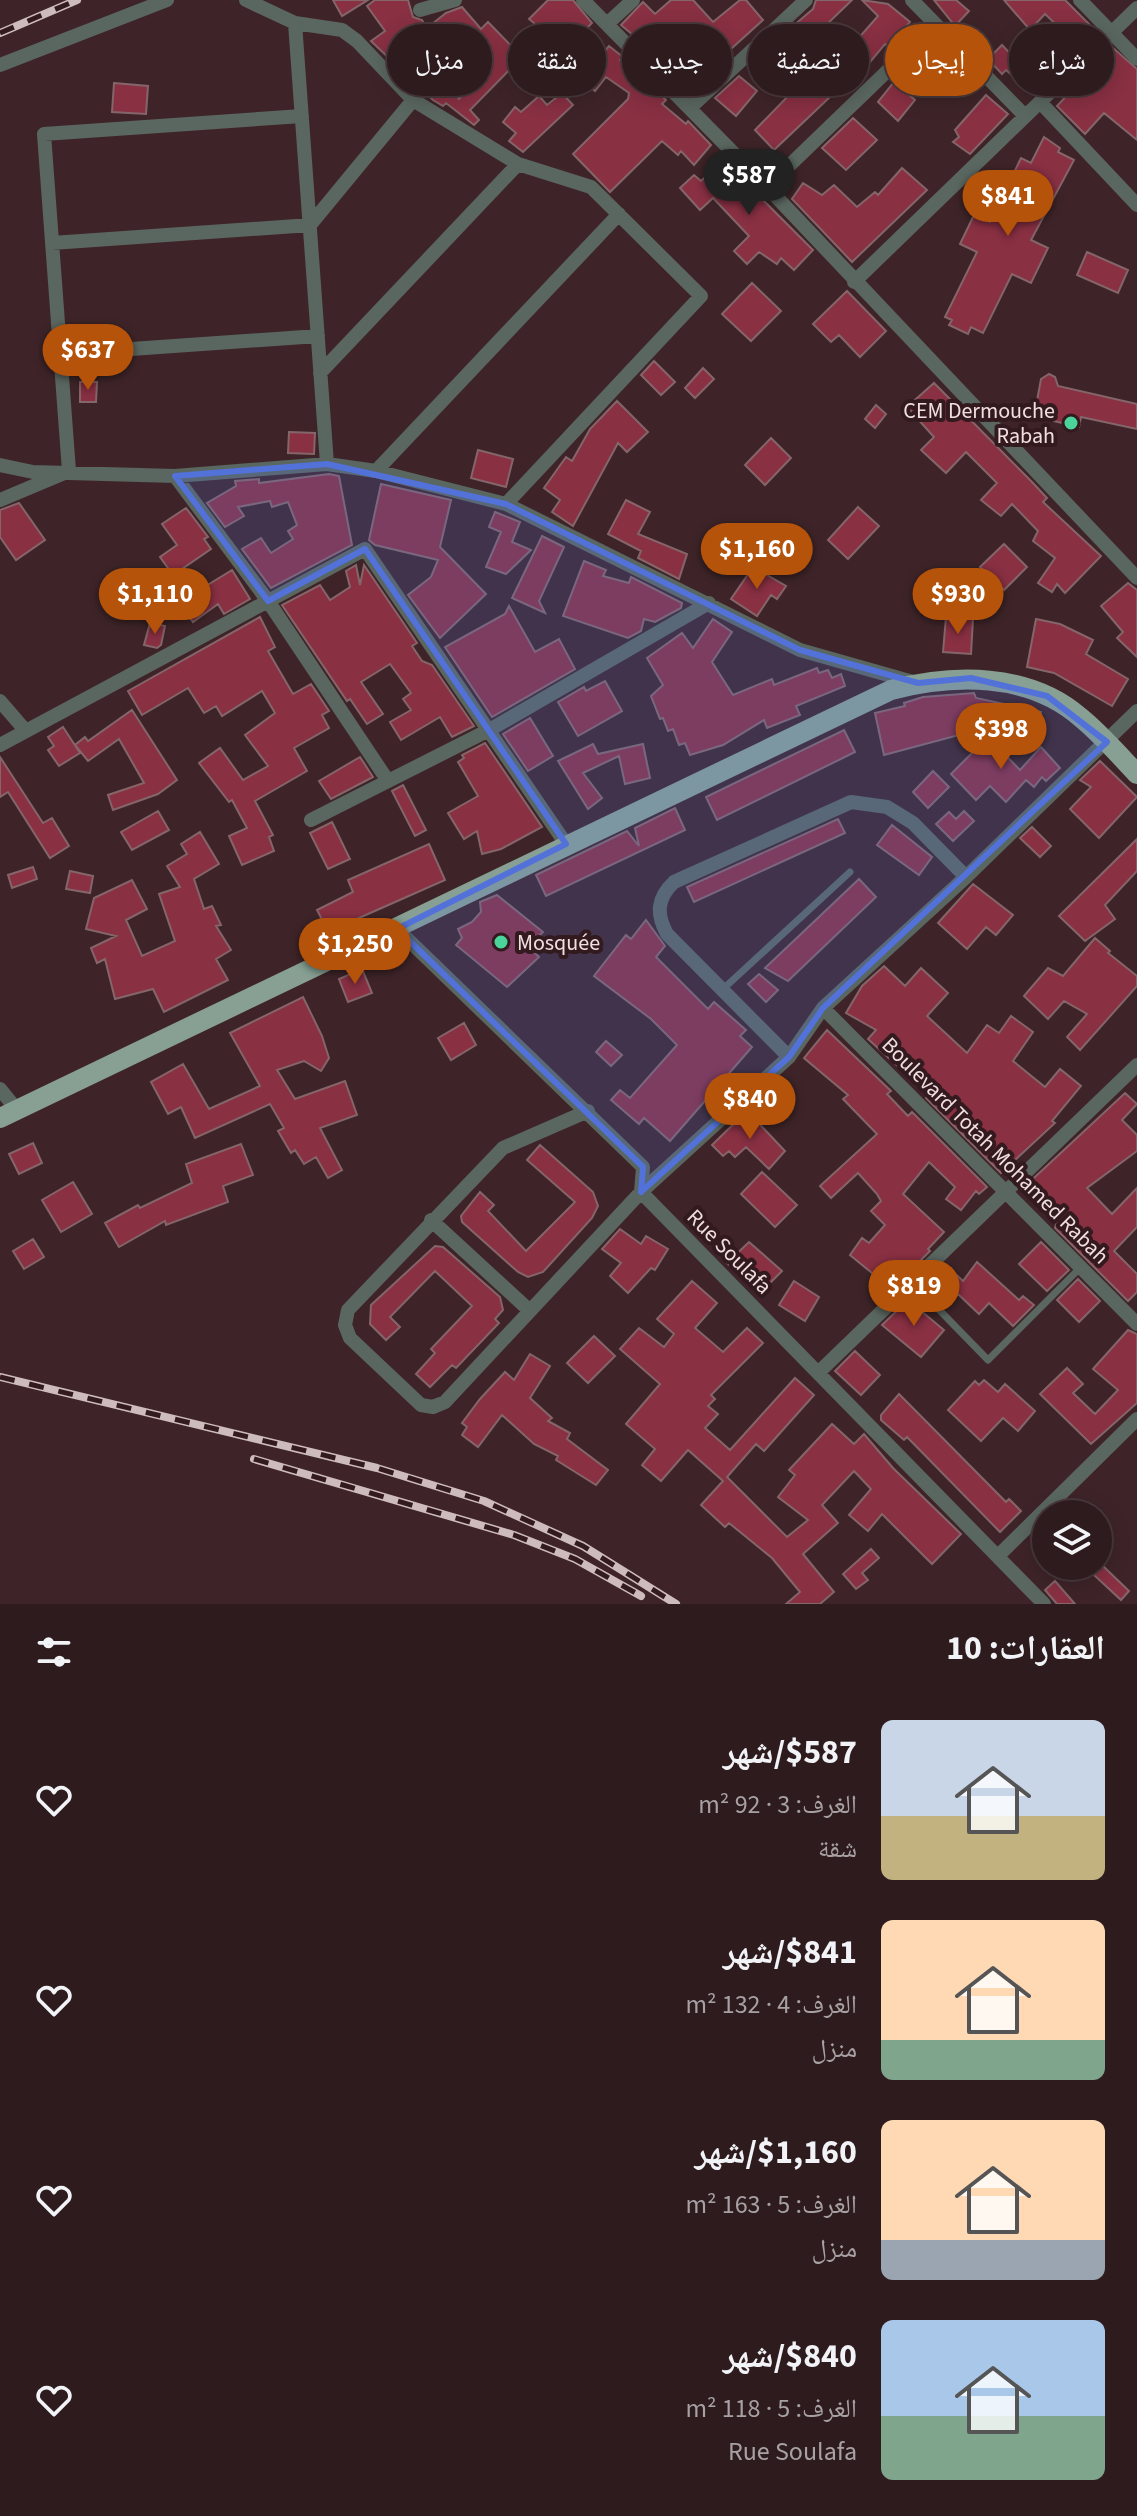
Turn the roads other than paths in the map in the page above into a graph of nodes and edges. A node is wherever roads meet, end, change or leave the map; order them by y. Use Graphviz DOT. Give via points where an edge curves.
graph roads {
  1 [pos="167,0"];
  2 [pos="246,0"];
  3 [pos="455,0"];
  4 [pos="583,0"];
  5 [pos="633,0"];
  6 [pos="806,0"];
  7 [pos="912,0"];
  8 [pos="1080,0"];
  9 [pos="1137,8"];
  10 [pos="420,10"];
  11 [pos="295,23"];
  12 [pos="607,24"];
  13 [pos="934,24"];
  14 [pos="1103,24"];
  15 [pos="1114,31"];
  16 [pos="1114,35"];
  17 [pos="1137,59"];
  18 [pos="0,65"];
  19 [pos="885,73"];
  20 [pos="993,84"];
  21 [pos="1046,96"];
  22 [pos="413,100"];
  23 [pos="1040,102"];
  24 [pos="690,108"];
  25 [pos="302,116"];
  26 [pos="1025,116"];
  27 [pos="518,164"];
  28 [pos="767,187"];
  29 [pos="1137,205"];
  30 [pos="619,214"];
  31 [pos="310,225"];
  32 [pos="52,243"];
  33 [pos="854,282"];
  34 [pos="318,336"];
  35 [pos="60,354"];
  36 [pos="320,373"];
  37 [pos="327,464"];
  38 [pos="0,465"];
  39 [pos="69,471"];
  40 [pos="376,471"];
  41 [pos="175,476"];
  42 [pos="0,500"];
  43 [pos="506,504"];
  44 [pos="1137,578"];
  45 [pos="268,601"];
  46 [pos="709,603"];
  47 [pos="918,683"];
  48 [pos="0,701"];
  49 [pos="1137,711"];
  50 [pos="491,729"];
  51 [pos="25,730"];
  52 [pos="1107,742"];
  53 [pos="0,745"];
  54 [pos="1137,774"];
  55 [pos="388,781"];
  56 [pos="311,820"];
  57 [pos="566,844"];
  58 [pos="850,872"];
  59 [pos="966,877"];
  60 [pos="397,929"];
  61 [pos="722,990"];
  62 [pos="823,1008"];
  63 [pos="789,1057"];
  64 [pos="1137,1065"];
  65 [pos="0,1089"];
  66 [pos="588,1111"];
  67 [pos="8,1114"];
  68 [pos="641,1192"];
  69 [pos="1005,1193"];
  70 [pos="431,1220"];
  71 [pos="1081,1267"];
  72 [pos="914,1284"];
  73 [pos="530,1311"];
  74 [pos="1137,1324"];
  75 [pos="819,1372"];
  76 [pos="1137,1419"];
  77 [pos="998,1556"];
  78 [pos="1044,1604"];
  1 -- 18 [label="street"];
  2 -- 11 [label="street"];
  3 -- 10 [label="street"];
  4 -- 12 [label="street"];
  5 -- 12 [label="street"];
  6 -- 24 [label="street"];
  7 -- 13 [label="street"];
  8 -- 14 [label="street"];
  9 -- 15 [label="street"];
  11 -- 22 [label="street" via="342,30"];
  11 -- 25 [label="street"];
  12 -- 24 [label="street"];
  16 -- 17 [label="street"];
  19 -- 28 [label="street"];
  20 -- 26 [label="street"];
  21 -- 23 [label="street"];
  22 -- 27 [label="street"];
  22 -- 31 [label="street"];
  23 -- 26 [label="street"];
  23 -- 29 [label="street"];
  24 -- 28 [label="street"];
  25 -- 31 [label="street"];
  25 -- 32 [label="street" via="44,134"];
  26 -- 33 [label="street"];
  27 -- 30 [label="street" via="591,187"];
  27 -- 36 [label="street"];
  28 -- 33 [label="street"];
  30 -- 40 [label="street"];
  30 -- 43 [label="street" via="701,296"];
  31 -- 32 [label="street"];
  31 -- 34 [label="street"];
  32 -- 35 [label="street"];
  33 -- 44 [label="street"];
  34 -- 35 [label="street"];
  34 -- 36 [label="street"];
  35 -- 39 [label="street"];
  36 -- 37 [label="street"];
  37 -- 40 [label="street"];
  37 -- 41 [label="street"];
  38 -- 39 [label="street" via="33,472"];
  39 -- 41 [label="street"];
  39 -- 42 [label="street"];
  40 -- 43 [label="street"];
  41 -- 45 [label="street"];
  43 -- 46 [label="street"];
  45 -- 50 [label="street" via="365,549"];
  45 -- 51 [label="street"];
  45 -- 55 [label="street"];
  46 -- 47 [label="street" via="800,650"];
  46 -- 50 [label="street"];
  47 -- 52 [label="main road" via="971,678 1009,684 1047,696"];
  47 -- 57 [label="main road" via="861,702"];
  48 -- 51 [label="street"];
  49 -- 52 [label="street"];
  50 -- 55 [label="street"];
  50 -- 57 [label="street"];
  51 -- 53 [label="street"];
  52 -- 54 [label="main road"];
  52 -- 59 [label="street"];
  55 -- 56 [label="street"];
  57 -- 60 [label="main road"];
  58 -- 61 [label="lane"];
  59 -- 61 [label="street" via="913,823 887,807 851,802 674,882 659,900 660,921"];
  59 -- 62 [label="street"];
  60 -- 66 [label="street"];
  60 -- 67 [label="main road"];
  61 -- 63 [label="street"];
  62 -- 63 [label="street"];
  62 -- 69 [label="street, Boulevard Totah Mohamed Rabah"];
  63 -- 68 [label="street"];
  64 -- 69 [label="street"];
  65 -- 67 [label="street"];
  66 -- 68 [label="street" via="643,1167"];
  66 -- 70 [label="street" via="503,1148"];
  68 -- 73 [label="street"];
  68 -- 75 [label="street, Rue Soulafa"];
  69 -- 71 [label="street, Boulevard Totah Mohamed Rabah"];
  69 -- 72 [label="street"];
  70 -- 73 [label="street"];
  70 -- 73 [label="street" via="348,1310 345,1325 350,1338 421,1405 445,1402"];
  71 -- 72 [label="lane" via="988,1360"];
  71 -- 74 [label="street, Boulevard Totah Mohamed Rabah"];
  72 -- 75 [label="street"];
  75 -- 77 [label="street, Rue Soulafa"];
  76 -- 77 [label="street"];
  77 -- 78 [label="street, Rue Soulafa"];
}
